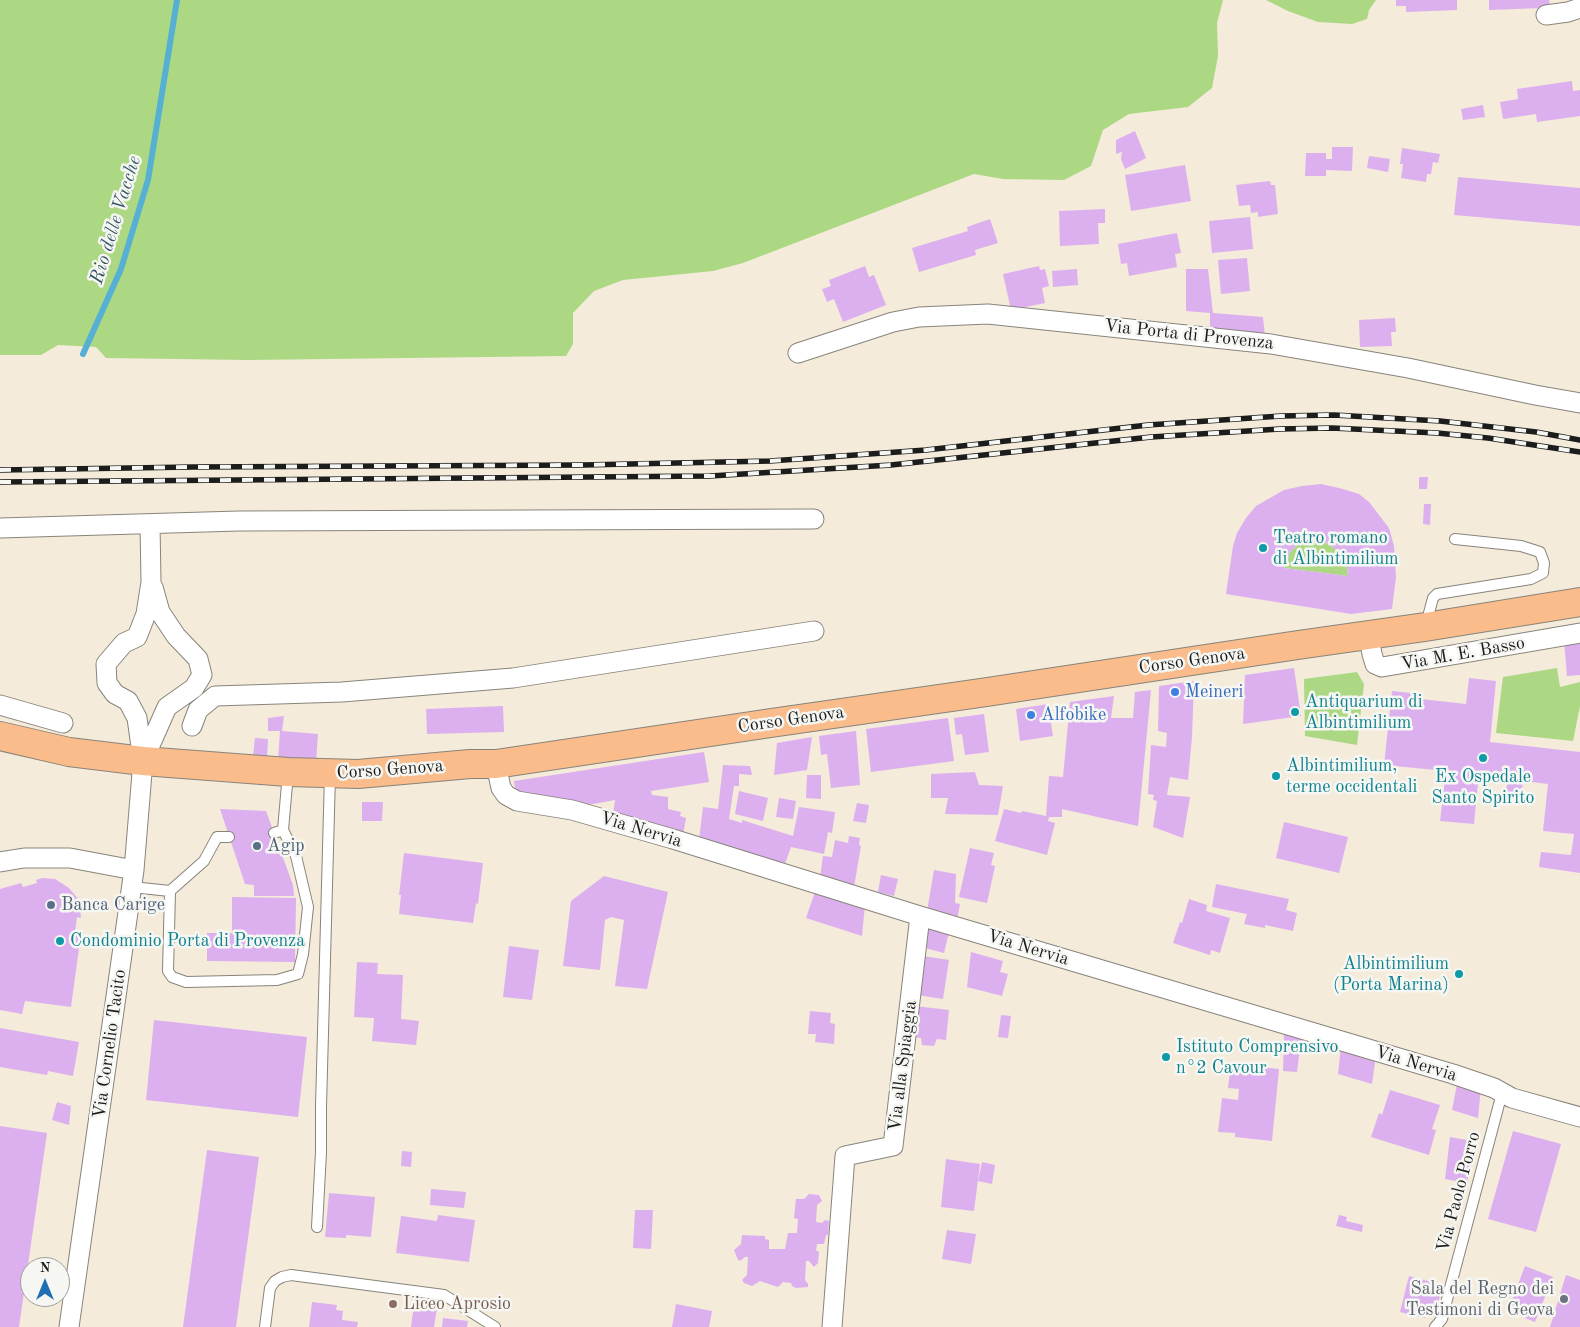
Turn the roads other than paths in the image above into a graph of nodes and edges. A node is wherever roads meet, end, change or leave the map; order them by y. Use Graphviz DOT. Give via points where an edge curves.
graph roads {
  1 [pos="1580,8"];
  2 [pos="1546,15"];
  3 [pos="798,353"];
  4 [pos="1580,403"];
  5 [pos="814,519"];
  6 [pos="150,524"];
  7 [pos="0,528"];
  8 [pos="1455,539"];
  9 [pos="152,582"];
  10 [pos="1580,602"];
  11 [pos="1425,627"];
  12 [pos="814,631"];
  13 [pos="1580,633"];
  14 [pos="1369,636"];
  15 [pos="0,705"];
  16 [pos="63,723"];
  17 [pos="192,726"];
  18 [pos="0,736"];
  19 [pos="143,761"];
  20 [pos="496,764"];
  21 [pos="288,772"];
  22 [pos="330,774"];
  23 [pos="229,836"];
  24 [pos="0,862"];
  25 [pos="133,878"];
  26 [pos="170,891"];
  27 [pos="920,916"];
  28 [pos="1502,1093"];
  29 [pos="1580,1118"];
  30 [pos="317,1227"];
  31 [pos="69,1327"];
  32 [pos="265,1327"];
  33 [pos="495,1327"];
  34 [pos="832,1327"];
  35 [pos="1435,1327"];
  1 -- 2 [label="street"];
  3 -- 4 [label="street, Via Porta di Provenza" via="902,321 988,314 1271,344"];
  5 -- 6 [label="street"];
  6 -- 7 [label="street"];
  6 -- 9 [label="street"];
  8 -- 11 [label="lane" via="1521,546 1540,552 1543,573 1532,579 1437,594"];
  9 -- 19 [label="street" via="146,614 137,637 124,643 106,664 107,682 115,694 128,701 137,718"];
  9 -- 19 [label="street" via="160,612 176,636 198,659 202,675 194,688 167,707"];
  10 -- 11 [label="main road, Corso Genova"];
  11 -- 14 [label="main road, Corso Genova"];
  12 -- 17 [label="street" via="513,678 342,692 215,696 198,710"];
  13 -- 14 [label="street, Via M. E. Basso" via="1393,666 1375,664"];
  14 -- 20 [label="main road, Corso Genova"];
  15 -- 16 [label="street"];
  18 -- 19 [label="main road, Corso Genova" via="68,752"];
  19 -- 21 [label="main road, Corso Genova"];
  19 -- 25 [label="street, Via Cornelio Tacito"];
  20 -- 22 [label="main road, Corso Genova"];
  20 -- 27 [label="street, Via Nervia" via="500,788 517,801 572,810"];
  21 -- 22 [label="main road, Corso Genova"];
  21 -- 26 [label="lane" via="278,832 296,856 308,907 298,974 277,980 186,982 172,977 168,971"];
  22 -- 30 [label="lane" via="322,1152"];
  23 -- 26 [label="lane" via="217,837 204,861"];
  24 -- 25 [label="street" via="24,858 70,858"];
  25 -- 26 [label="lane"];
  25 -- 31 [label="street, Via Cornelio Tacito"];
  27 -- 28 [label="street, Via Nervia" via="1453,1074"];
  27 -- 34 [label="street, Via alla Spiaggia" via="893,1146 845,1156"];
  28 -- 29 [label="street, Via Nervia"];
  28 -- 35 [label="lane, Via Paolo Porro" via="1442,1319"];
  32 -- 33 [label="lane" via="270,1288 275,1281 291,1275 444,1294"];
}
